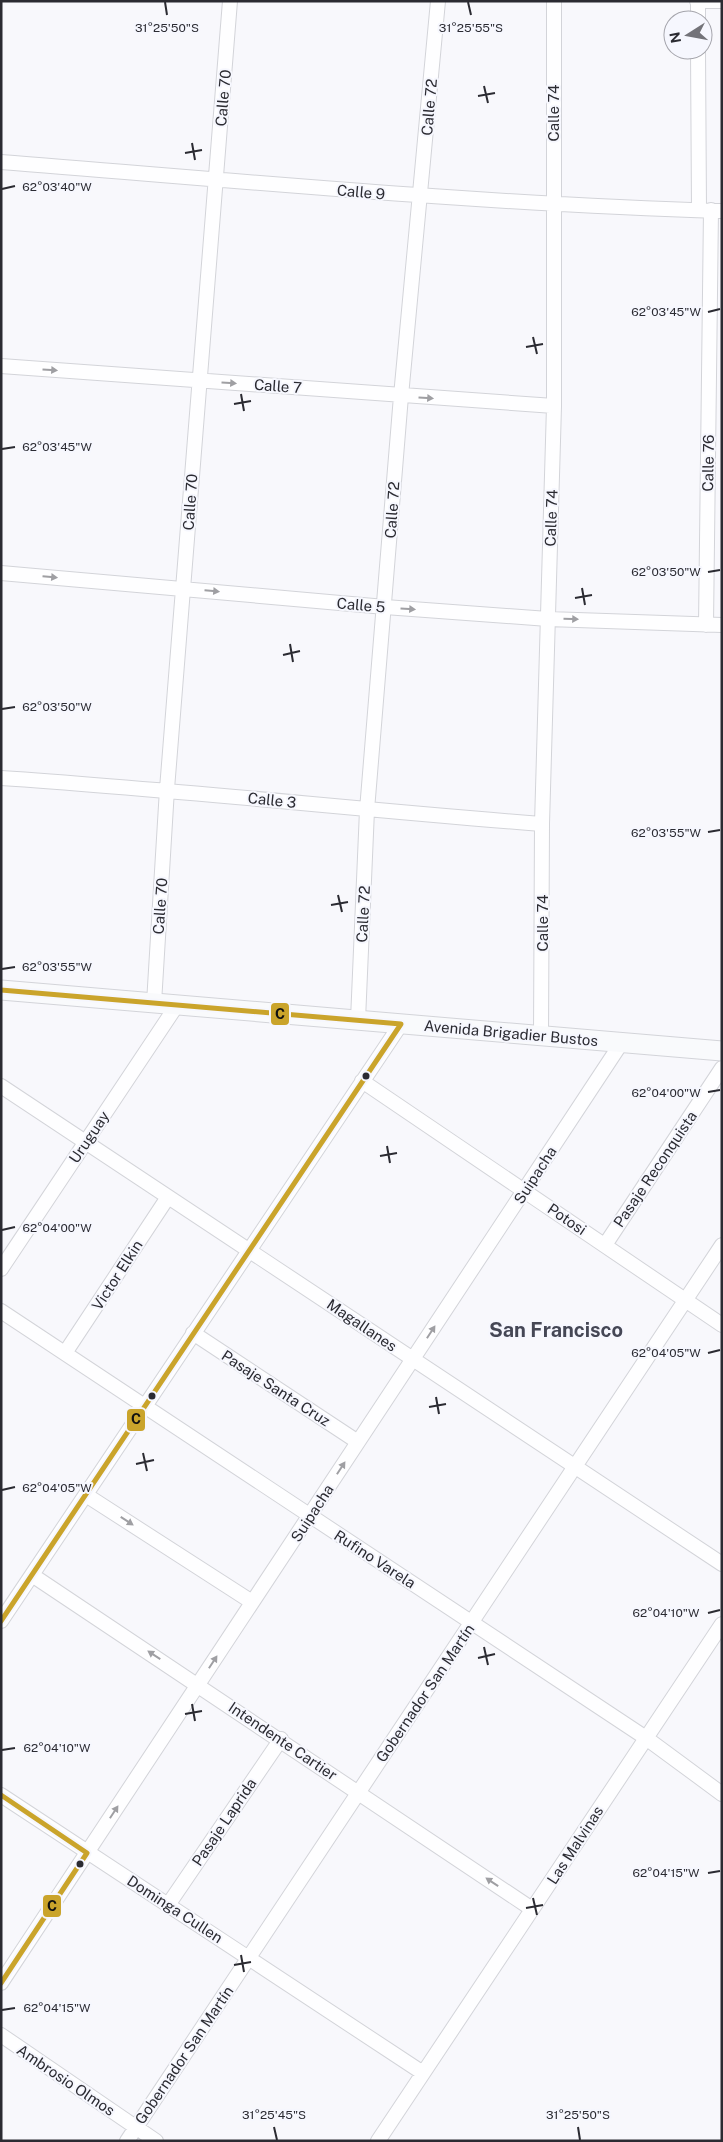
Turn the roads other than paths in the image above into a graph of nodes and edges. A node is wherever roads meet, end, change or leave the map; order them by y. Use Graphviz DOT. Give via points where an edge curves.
graph roads {
  1 [pos="230,1"];
  2 [pos="438,1"];
  3 [pos="554,1"];
  4 [pos="697,1"];
  5 [pos="722,2"];
  6 [pos="699,60"];
  7 [pos="1,162"];
  8 [pos="216,179"];
  9 [pos="421,197"];
  10 [pos="552,205"];
  11 [pos="711,210"];
  12 [pos="1,366"];
  13 [pos="200,380"];
  14 [pos="401,396"];
  15 [pos="554,406"];
  16 [pos="1,573"];
  17 [pos="184,588"];
  18 [pos="385,607"];
  19 [pos="548,618"];
  20 [pos="706,625"];
  21 [pos="722,625"];
  22 [pos="1,778"];
  23 [pos="167,789"];
  24 [pos="368,810"];
  25 [pos="542,824"];
  26 [pos="1,990"];
  27 [pos="154,1003"];
  28 [pos="177,1005"];
  29 [pos="358,1020"];
  30 [pos="401,1024"];
  31 [pos="542,1036"];
  32 [pos="622,1042"];
  33 [pos="722,1050"];
  34 [pos="722,1068"];
  35 [pos="362,1081"];
  36 [pos="2,1088"];
  37 [pos="85,1142"];
  38 [pos="524,1191"];
  39 [pos="168,1197"];
  40 [pos="604,1245"];
  41 [pos="722,1245"];
  42 [pos="249,1250"];
  43 [pos="1,1268"];
  44 [pos="685,1300"];
  45 [pos="1,1311"];
  46 [pos="722,1325"];
  47 [pos="194,1333"];
  48 [pos="65,1354"];
  49 [pos="413,1359"];
  50 [pos="145,1406"];
  51 [pos="358,1442"];
  52 [pos="574,1466"];
  53 [pos="86,1495"];
  54 [pos="310,1515"];
  55 [pos="722,1564"];
  56 [pos="32,1575"];
  57 [pos="252,1602"];
  58 [pos="1,1622"];
  59 [pos="471,1622"];
  60 [pos="722,1624"];
  61 [pos="198,1684"];
  62 [pos="646,1738"];
  63 [pos="281,1739"];
  64 [pos="359,1792"];
  65 [pos="722,1794"];
  66 [pos="1,1795"];
  67 [pos="87,1852"];
  68 [pos="168,1905"];
  69 [pos="532,1909"];
  70 [pos="249,1957"];
  71 [pos="1,1983"];
  72 [pos="1,2035"];
  73 [pos="423,2073"];
  74 [pos="136,2128"];
  75 [pos="127,2141"];
  76 [pos="156,2141"];
  77 [pos="378,2141"];
  1 -- 8 [label="street, Calle 70"];
  2 -- 9 [label="street, Calle 72"];
  3 -- 10 [label="street, Calle 74"];
  4 -- 5 [label="street"];
  6 -- 11 [label="street, Calle 76"];
  7 -- 8 [label="street, Calle 9"];
  8 -- 9 [label="street, Calle 9"];
  8 -- 13 [label="street, Calle 70"];
  9 -- 10 [label="street, Calle 9"];
  9 -- 14 [label="street, Calle 72"];
  10 -- 11 [label="street, Calle 9"];
  10 -- 15 [label="street, Calle 74"];
  11 -- 20 [label="street, Calle 76"];
  12 -- 13 [label="street, Calle 7, one-way"];
  13 -- 14 [label="street, Calle 7, one-way"];
  13 -- 17 [label="street, Calle 70"];
  14 -- 15 [label="street, Calle 7, one-way"];
  14 -- 18 [label="street, Calle 72"];
  15 -- 19 [label="street, Calle 74"];
  16 -- 17 [label="street, Calle 5, one-way"];
  17 -- 18 [label="street, Calle 5, one-way"];
  17 -- 23 [label="street, Calle 70"];
  18 -- 19 [label="street, Calle 5, one-way"];
  18 -- 24 [label="street, Calle 72"];
  19 -- 20 [label="street, Calle 5, one-way"];
  19 -- 25 [label="street, Calle 74"];
  20 -- 21 [label="street, Calle 5"];
  22 -- 23 [label="street, Calle 3"];
  23 -- 24 [label="street, Calle 3"];
  23 -- 27 [label="street, Calle 70"];
  24 -- 25 [label="street, Calle 3"];
  24 -- 29 [label="street, Calle 72"];
  25 -- 31 [label="street, Calle 74"];
  26 -- 27 [label="street, Avenida Brigadier Bustos"];
  27 -- 28 [label="street, Avenida Brigadier Bustos"];
  28 -- 29 [label="street, Avenida Brigadier Bustos"];
  28 -- 37 [label="street, Uruguay"];
  29 -- 30 [label="street, Avenida Brigadier Bustos"];
  30 -- 31 [label="street, Avenida Brigadier Bustos"];
  30 -- 35 [label="street"];
  31 -- 32 [label="street, Avenida Brigadier Bustos"];
  32 -- 33 [label="street, Avenida Brigadier Bustos"];
  32 -- 38 [label="street, Suipacha"];
  34 -- 40 [label="street, Pasaje Reconquista"];
  35 -- 38 [label="street, Potosi"];
  35 -- 42 [label="street"];
  36 -- 37 [label="street, Magallanes"];
  37 -- 39 [label="street, Magallanes"];
  37 -- 43 [label="street, Uruguay"];
  38 -- 40 [label="street, Potosi"];
  49 -- 38 [label="street, Suipacha, one-way"];
  39 -- 42 [label="street, Magallanes"];
  39 -- 48 [label="street, Victor Elkin"];
  40 -- 44 [label="street, Potosi"];
  41 -- 44 [label="street, Gobernador San Martín"];
  42 -- 47 [label="street"];
  42 -- 49 [label="street, Magallanes"];
  44 -- 46 [label="street, Potosi"];
  44 -- 52 [label="street, Gobernador San Martín"];
  45 -- 48 [label="street, Rufino Varela"];
  47 -- 50 [label="street"];
  47 -- 51 [label="street, Pasaje Santa Cruz"];
  48 -- 50 [label="street, Rufino Varela"];
  49 -- 51 [label="street, Suipacha"];
  49 -- 52 [label="street, Magallanes"];
  50 -- 53 [label="street"];
  50 -- 54 [label="street, Rufino Varela"];
  54 -- 51 [label="street, Suipacha, one-way"];
  52 -- 55 [label="street, Magallanes"];
  52 -- 59 [label="street, Gobernador San Martín"];
  53 -- 56 [label="street"];
  53 -- 57 [label="street, one-way"];
  54 -- 57 [label="street, Suipacha"];
  54 -- 59 [label="street, Rufino Varela"];
  56 -- 58 [label="street"];
  61 -- 56 [label="street, Intendente Cartier, one-way"];
  61 -- 57 [label="street, Suipacha, one-way"];
  59 -- 62 [label="street, Rufino Varela"];
  59 -- 64 [label="street, Gobernador San Martín"];
  60 -- 62 [label="street, Las Malvinas"];
  61 -- 63 [label="street, Intendente Cartier"];
  67 -- 61 [label="street, Suipacha, one-way"];
  62 -- 65 [label="street, Rufino Varela"];
  62 -- 69 [label="street, Las Malvinas"];
  63 -- 64 [label="street, Intendente Cartier"];
  63 -- 68 [label="street, Pasaje Laprida"];
  69 -- 64 [label="street, Intendente Cartier, one-way"];
  64 -- 70 [label="street, Gobernador San Martín"];
  66 -- 67 [label="street, Dominga Cullen"];
  67 -- 68 [label="street, Dominga Cullen"];
  67 -- 71 [label="street, Suipacha"];
  68 -- 70 [label="street, Dominga Cullen"];
  69 -- 73 [label="street, Las Malvinas"];
  70 -- 73 [label="street, Dominga Cullen"];
  70 -- 74 [label="street, Gobernador San Martín"];
  72 -- 74 [label="street, Ambrosio Olmos"];
  73 -- 77 [label="street, Las Malvinas"];
  74 -- 75 [label="street, Gobernador San Martín"];
  74 -- 76 [label="street, Ambrosio Olmos"];
}
